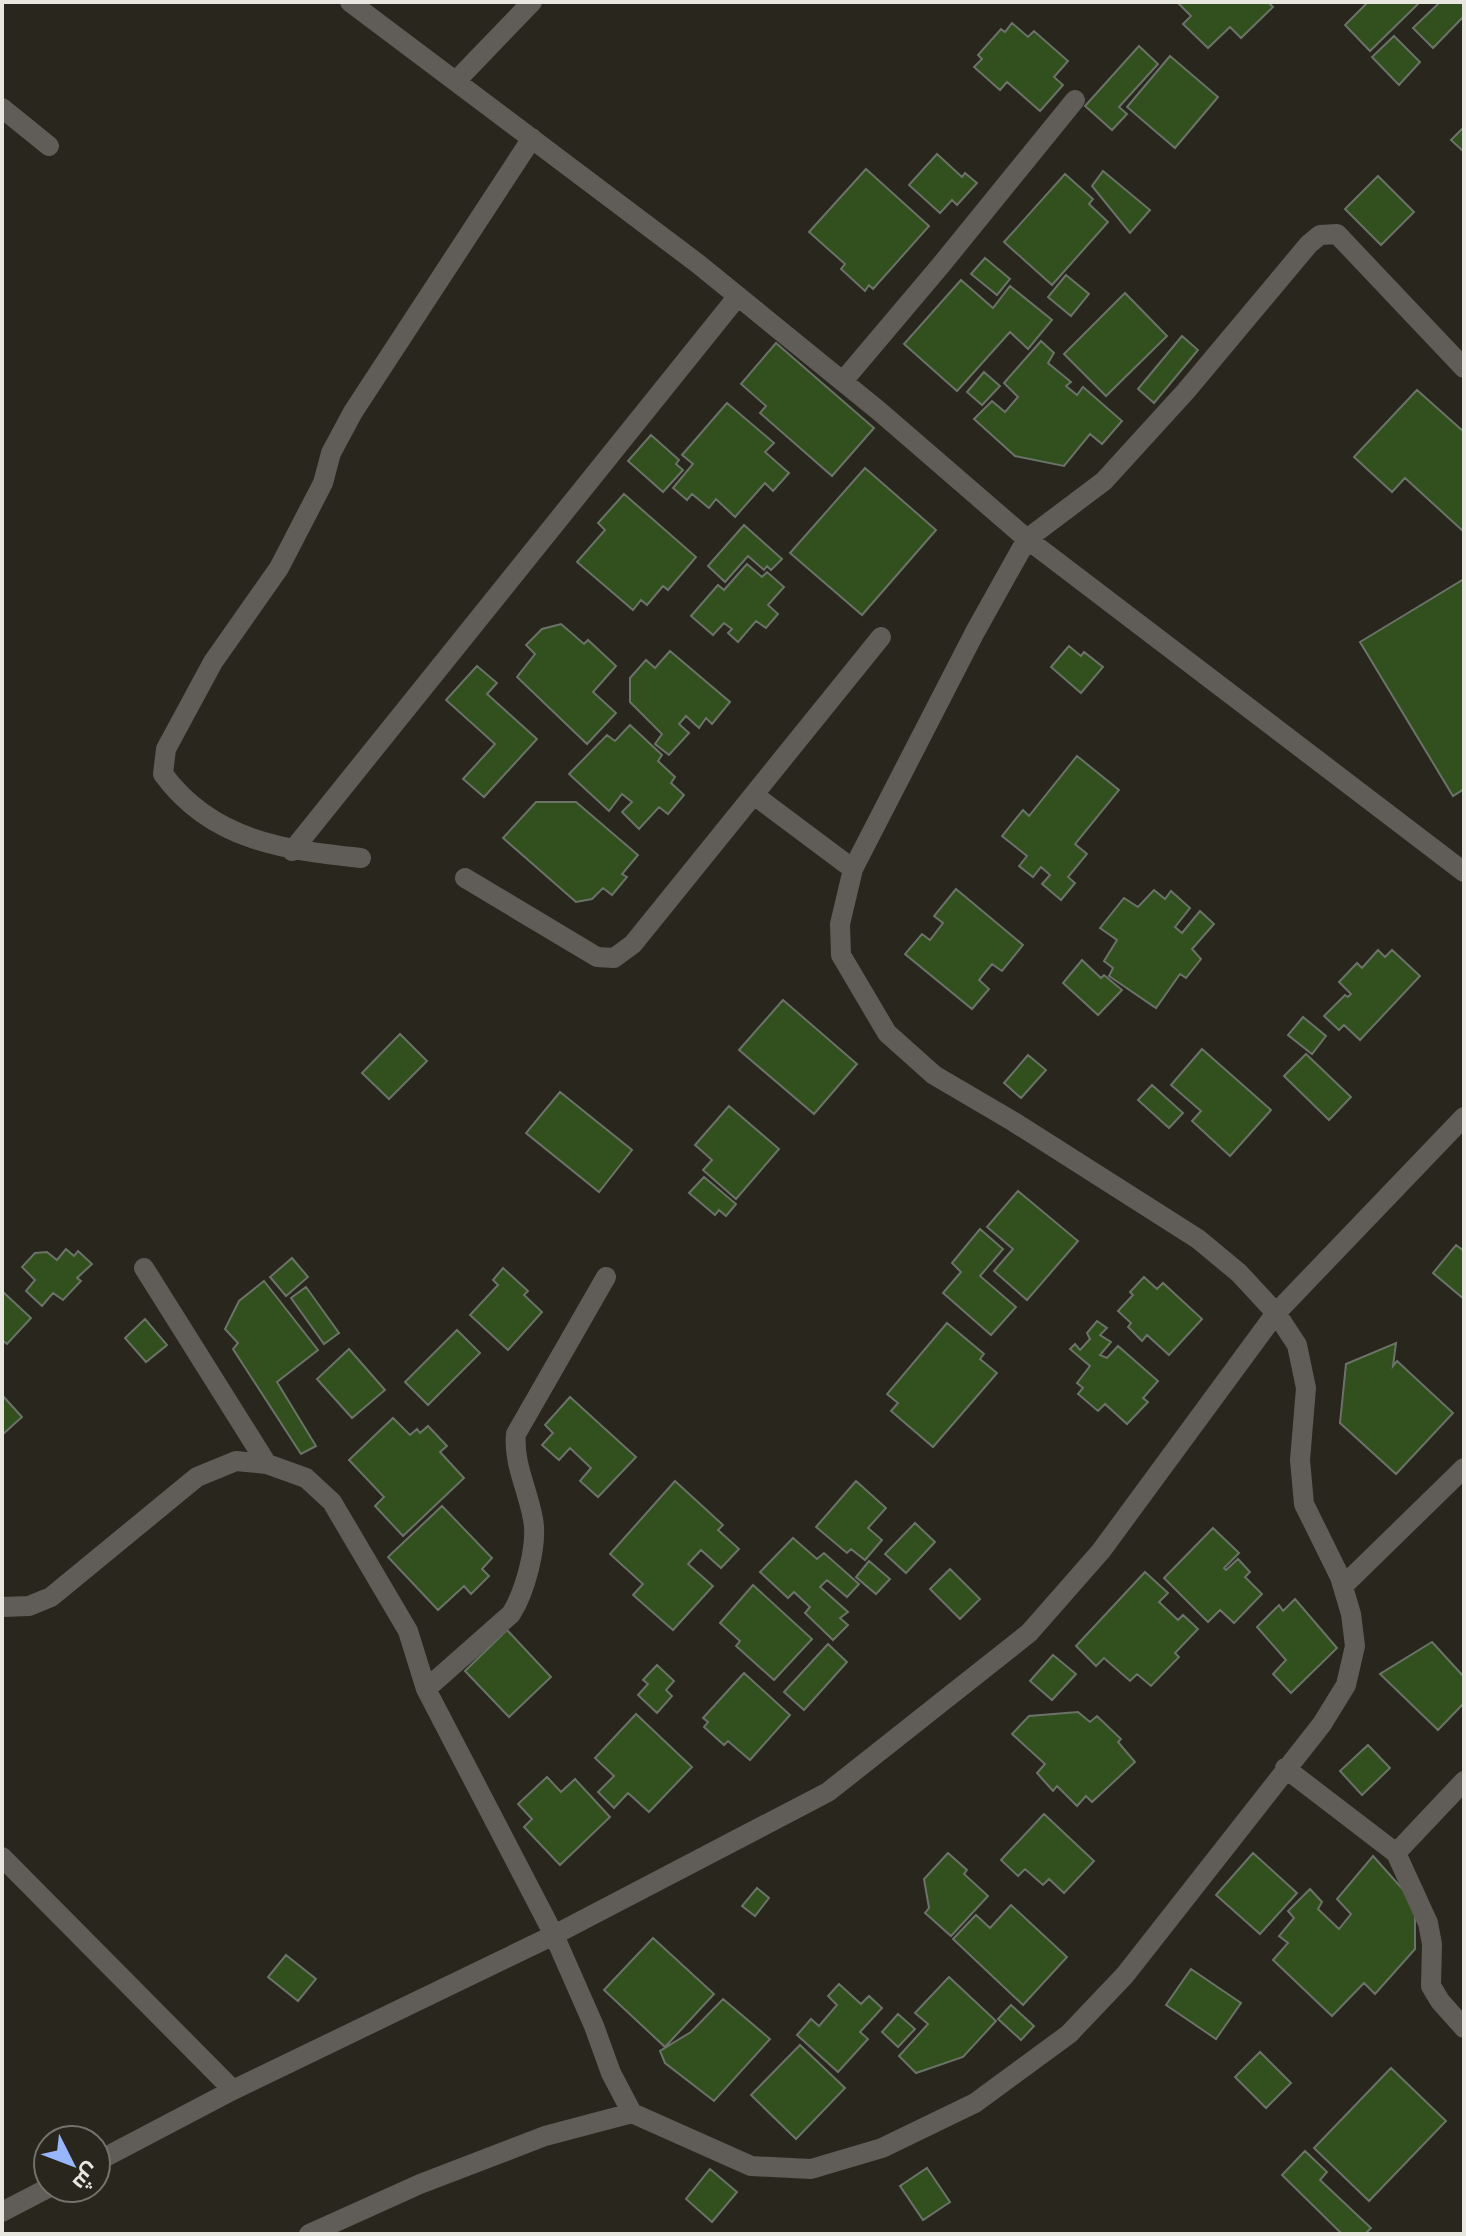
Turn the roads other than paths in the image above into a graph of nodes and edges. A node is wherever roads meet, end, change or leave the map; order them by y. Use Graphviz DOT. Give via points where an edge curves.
graph roads {
  1 [pos="350,2"];
  2 [pos="532,2"];
  3 [pos="456,81"];
  4 [pos="1075,100"];
  5 [pos="2,108"];
  6 [pos="532,138"];
  7 [pos="49,146"];
  8 [pos="738,296"];
  9 [pos="1464,368"];
  10 [pos="843,381"];
  11 [pos="1027,539"];
  12 [pos="881,637"];
  13 [pos="754,795"];
  14 [pos="292,851"];
  15 [pos="361,858"];
  16 [pos="853,869"];
  17 [pos="1464,872"];
  18 [pos="465,878"];
  19 [pos="1464,1117"];
  20 [pos="144,1268"];
  21 [pos="606,1277"];
  22 [pos="1276,1313"];
  23 [pos="267,1464"];
  24 [pos="1464,1468"];
  25 [pos="1343,1586"];
  26 [pos="2,1607"];
  27 [pos="426,1689"];
  28 [pos="1285,1768"];
  29 [pos="1464,1781"];
  30 [pos="1396,1853"];
  31 [pos="2,1857"];
  32 [pos="554,1935"];
  33 [pos="1464,2028"];
  34 [pos="233,2090"];
  35 [pos="632,2113"];
  36 [pos="112,2154"];
  37 [pos="32,2196"];
  38 [pos="2,2212"];
  39 [pos="312,2234"];
  1 -- 3 [label="street"];
  2 -- 3 [label="street"];
  3 -- 6 [label="street"];
  4 -- 10 [label="street"];
  5 -- 7 [label="street"];
  6 -- 8 [label="street"];
  6 -- 14 [label="street" via="353,412 279,568 213,662 166,749 163,774 201,813"];
  8 -- 10 [label="street"];
  8 -- 14 [label="street"];
  9 -- 11 [label="street" via="1349,244 1337,234 1320,235 1104,481"];
  10 -- 11 [label="street"];
  11 -- 16 [label="street"];
  11 -- 17 [label="street"];
  12 -- 13 [label="street"];
  13 -- 16 [label="street"];
  13 -- 18 [label="street" via="633,944 614,958 597,957"];
  14 -- 15 [label="street"];
  16 -- 22 [label="street" via="840,924 841,955 887,1033 934,1075 1198,1239"];
  19 -- 22 [label="street"];
  20 -- 23 [label="street"];
  21 -- 27 [label="street" via="516,1434 514,1448 534,1521 520,1598 511,1614"];
  22 -- 25 [label="street" via="1297,1345 1306,1388 1300,1460 1304,1504"];
  22 -- 32 [label="street" via="1101,1551 1029,1633 828,1792"];
  23 -- 26 [label="street" via="236,1461 197,1477 51,1597 29,1606"];
  23 -- 27 [label="street" via="306,1478 332,1502 408,1631"];
  24 -- 25 [label="street"];
  25 -- 28 [label="street" via="1355,1646 1346,1685"];
  27 -- 32 [label="street"];
  28 -- 30 [label="street"];
  28 -- 35 [label="street" via="1125,1975 1069,2034 975,2103 882,2148 811,2169 751,2166"];
  29 -- 30 [label="street"];
  30 -- 33 [label="street" via="1428,1923 1431,1986"];
  31 -- 34 [label="street"];
  32 -- 34 [label="street"];
  32 -- 35 [label="street"];
  34 -- 36 [label="street"];
  35 -- 39 [label="street" via="531,2142 420,2184"];
  37 -- 38 [label="street"];
}
